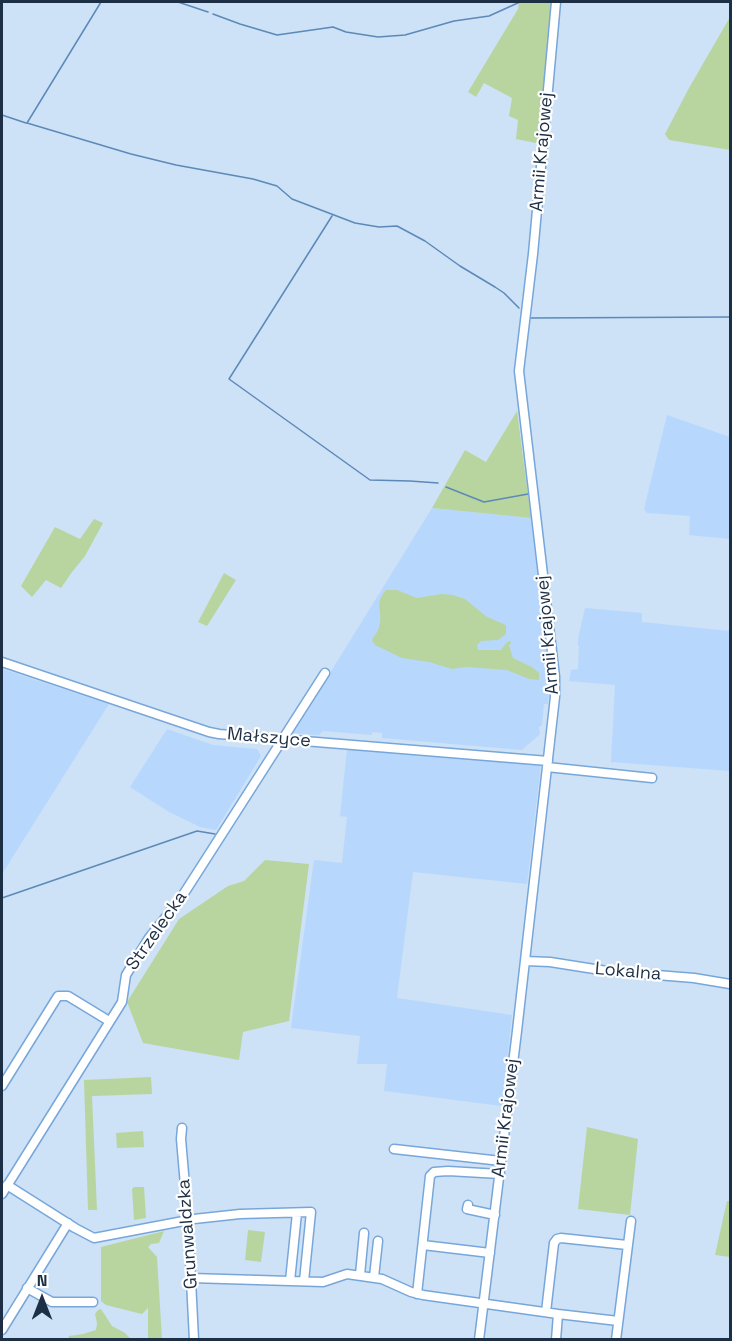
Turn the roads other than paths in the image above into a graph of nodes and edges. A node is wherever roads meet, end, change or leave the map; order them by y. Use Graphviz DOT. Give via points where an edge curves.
graph roads {
  1 [pos="556,2"];
  2 [pos="2,663"];
  3 [pos="325,673"];
  4 [pos="283,740"];
  5 [pos="548,764"];
  6 [pos="652,778"];
  7 [pos="525,961"];
  8 [pos="730,984"];
  9 [pos="109,1022"];
  10 [pos="2,1086"];
  11 [pos="182,1128"];
  12 [pos="394,1149"];
  13 [pos="501,1161"];
  14 [pos="500,1174"];
  15 [pos="7,1185"];
  16 [pos="2,1194"];
  17 [pos="468,1205"];
  18 [pos="297,1213"];
  19 [pos="495,1215"];
  20 [pos="188,1220"];
  21 [pos="631,1221"];
  22 [pos="68,1224"];
  23 [pos="364,1233"];
  24 [pos="378,1241"];
  25 [pos="423,1245"];
  26 [pos="627,1245"];
  27 [pos="490,1253"];
  28 [pos="360,1275"];
  29 [pos="374,1277"];
  30 [pos="191,1278"];
  31 [pos="290,1281"];
  32 [pos="304,1281"];
  33 [pos="27,1288"];
  34 [pos="417,1294"];
  35 [pos="93,1302"];
  36 [pos="484,1304"];
  37 [pos="546,1312"];
  38 [pos="558,1314"];
  39 [pos="618,1321"];
  40 [pos="2,1330"];
  41 [pos="194,1340"];
  42 [pos="479,1340"];
  43 [pos="556,1340"];
  44 [pos="616,1340"];
  1 -- 5 [label="street, Armii Krajowej" via="520,361 555,677"];
  2 -- 4 [label="street, Małszyce" via="209,732"];
  3 -- 4 [label="street, Strzelecka"];
  4 -- 5 [label="street, Małszyce"];
  4 -- 9 [label="street, Strzelecka" via="126,975 122,1002"];
  5 -- 6 [label="street, Małszyce"];
  5 -- 7 [label="street, Armii Krajowej"];
  7 -- 8 [label="street, Lokalna"];
  7 -- 13 [label="street, Armii Krajowej"];
  9 -- 10 [label="street" via="68,996 58,996"];
  9 -- 15 [label="street, Strzelecka"];
  11 -- 20 [label="street, Grunwaldzka"];
  12 -- 13 [label="street"];
  13 -- 14 [label="street, Armii Krajowej"];
  14 -- 19 [label="street, Armii Krajowej"];
  14 -- 25 [label="street" via="434,1172 430,1176"];
  15 -- 16 [label="street, Strzelecka"];
  15 -- 22 [label="street"];
  17 -- 19 [label="street" via="467,1209"];
  18 -- 20 [label="street"];
  18 -- 31 [label="street"];
  18 -- 32 [label="street" via="312,1212"];
  19 -- 27 [label="street, Armii Krajowej"];
  20 -- 22 [label="street" via="94,1238"];
  20 -- 30 [label="street, Grunwaldzka"];
  21 -- 26 [label="street"];
  22 -- 33 [label="street"];
  23 -- 28 [label="street"];
  24 -- 29 [label="street"];
  25 -- 27 [label="street"];
  25 -- 34 [label="street"];
  26 -- 37 [label="street" via="557,1239"];
  26 -- 39 [label="street"];
  27 -- 36 [label="street, Armii Krajowej"];
  28 -- 29 [label="street"];
  28 -- 32 [label="street" via="347,1274 324,1282"];
  29 -- 34 [label="street"];
  30 -- 31 [label="street"];
  30 -- 41 [label="street, Grunwaldzka"];
  31 -- 32 [label="street"];
  33 -- 35 [label="street" via="52,1302"];
  33 -- 40 [label="street"];
  34 -- 36 [label="street"];
  36 -- 37 [label="street"];
  36 -- 42 [label="street, Armii Krajowej"];
  37 -- 38 [label="street"];
  38 -- 39 [label="street"];
  38 -- 43 [label="street"];
  39 -- 44 [label="street"];
}
